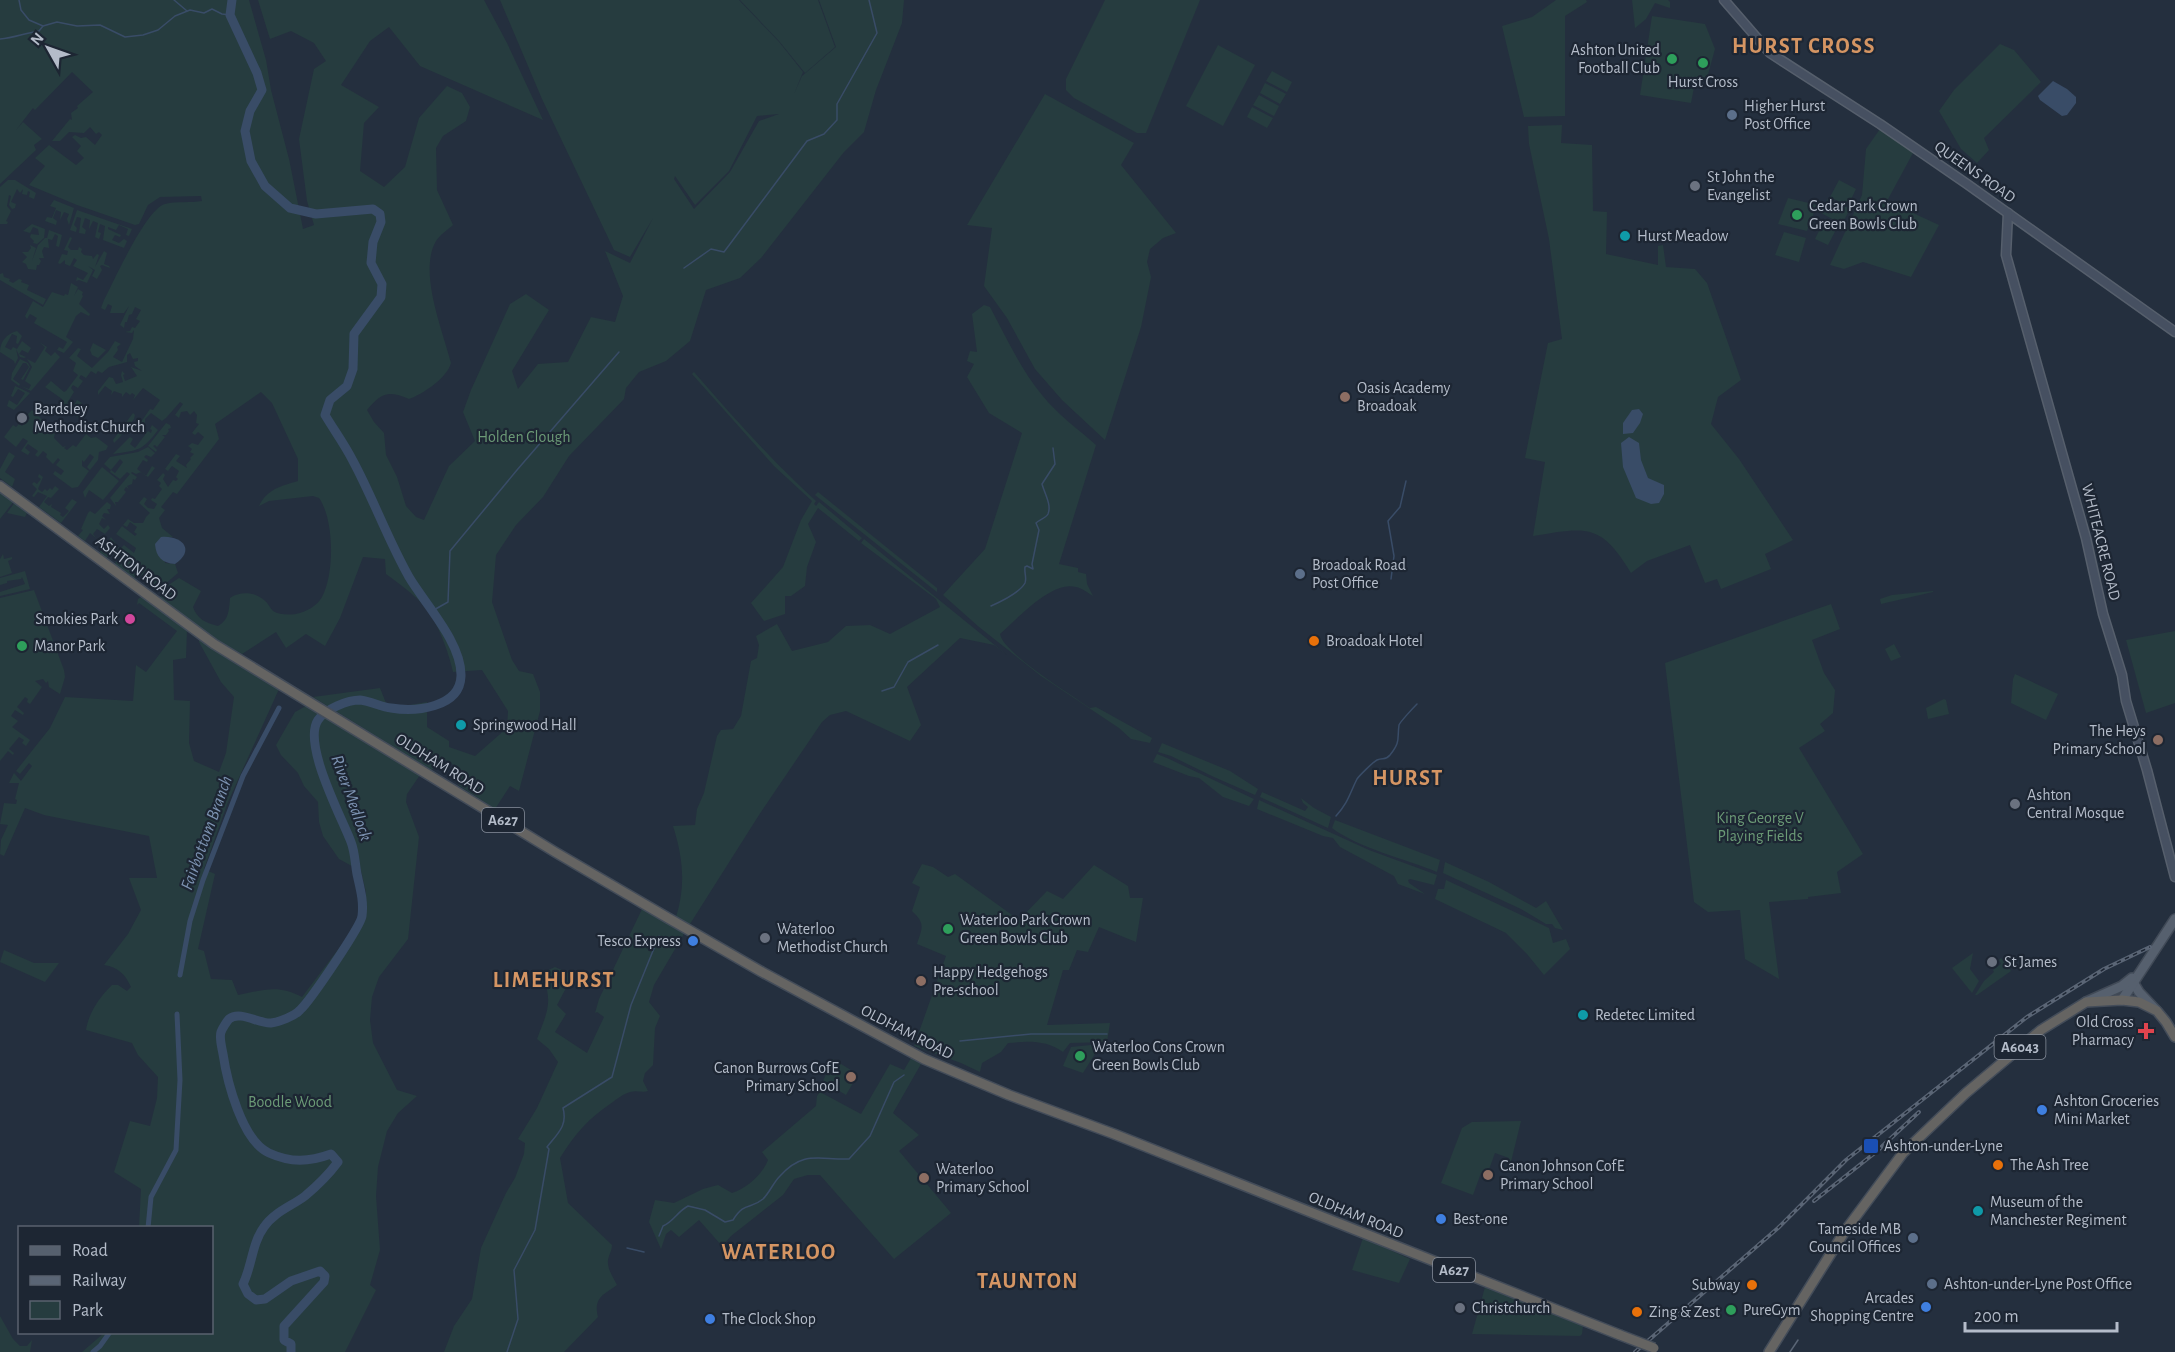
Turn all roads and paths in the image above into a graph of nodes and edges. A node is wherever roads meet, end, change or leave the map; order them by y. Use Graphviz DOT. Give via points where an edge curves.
graph roads {
  1 [pos="1724,0"];
  2 [pos="2008,213"];
  3 [pos="2175,332"];
  4 [pos="0,486"];
  5 [pos="258,669"];
  6 [pos="2175,877"];
  7 [pos="2175,919"];
  8 [pos="2140,971"];
  9 [pos="2133,982"];
  10 [pos="2121,1000"];
  11 [pos="2086,1002"];
  12 [pos="2157,1011"];
  13 [pos="2175,1037"];
  14 [pos="1777,1338"];
  15 [pos="1658,1350"];
  16 [pos="1763,1352"];
  17 [pos="1769,1352"];
  1 -- 2 [label="main road, QUEENS ROAD" via="1770,53"];
  2 -- 3 [label="main road, QUEENS ROAD"];
  2 -- 6 [label="main road, WHITEACRE ROAD" via="2006,255"];
  4 -- 5 [label="highway, ASHTON ROAD / A627" via="190,627"];
  5 -- 15 [label="highway, OLDHAM ROAD / A627, bridge" via="555,852 718,947 924,1059"];
  7 -- 8 [label="main road"];
  8 -- 9 [label="main road"];
  8 -- 11 [label="main road" via="2122,986"];
  9 -- 10 [label="main road"];
  9 -- 12 [label="main road"];
  10 -- 11 [label="highway, A6043"];
  10 -- 12 [label="highway" via="2139,1002"];
  11 -- 14 [label="highway, A6043" via="2041,1030 1903,1153 1859,1211"];
  12 -- 13 [label="highway"];
  14 -- 16 [label="highway, A6043"];
  14 -- 17 [label="highway, A6043"];
}
